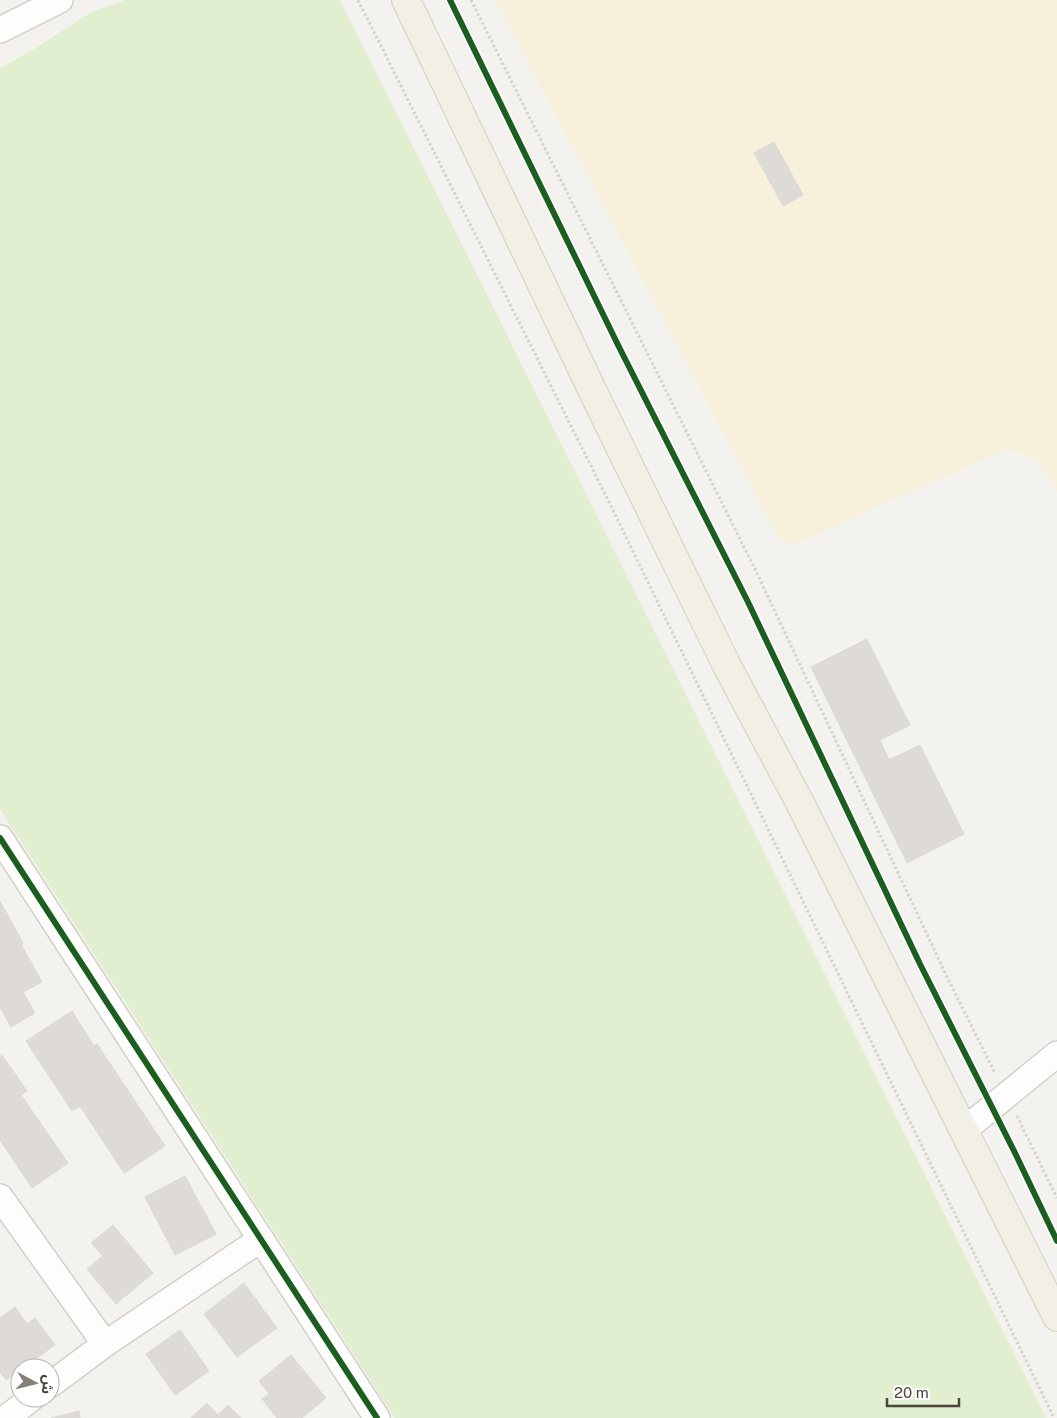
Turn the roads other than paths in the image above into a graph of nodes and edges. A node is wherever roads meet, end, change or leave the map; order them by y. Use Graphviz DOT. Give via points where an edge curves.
graph roads {
  1 [pos="60,0"];
  2 [pos="406,0"];
  3 [pos="0,30"];
  4 [pos="0,838"];
  5 [pos="1057,1054"];
  6 [pos="964,1130"];
  7 [pos="0,1197"];
  8 [pos="261,1239"];
  9 [pos="1057,1317"];
  10 [pos="105,1344"];
  11 [pos="60,1378"];
  12 [pos="19,1408"];
  13 [pos="366,1414"];
  14 [pos="6,1418"];
  1 -- 3 [label="street"];
  2 -- 6 [label="main road" via="728,668"];
  4 -- 8 [label="street"];
  5 -- 6 [label="street"];
  6 -- 9 [label="main road"];
  7 -- 10 [label="street"];
  8 -- 10 [label="street"];
  8 -- 13 [label="street"];
  10 -- 11 [label="street"];
  12 -- 14 [label="street"];
}
